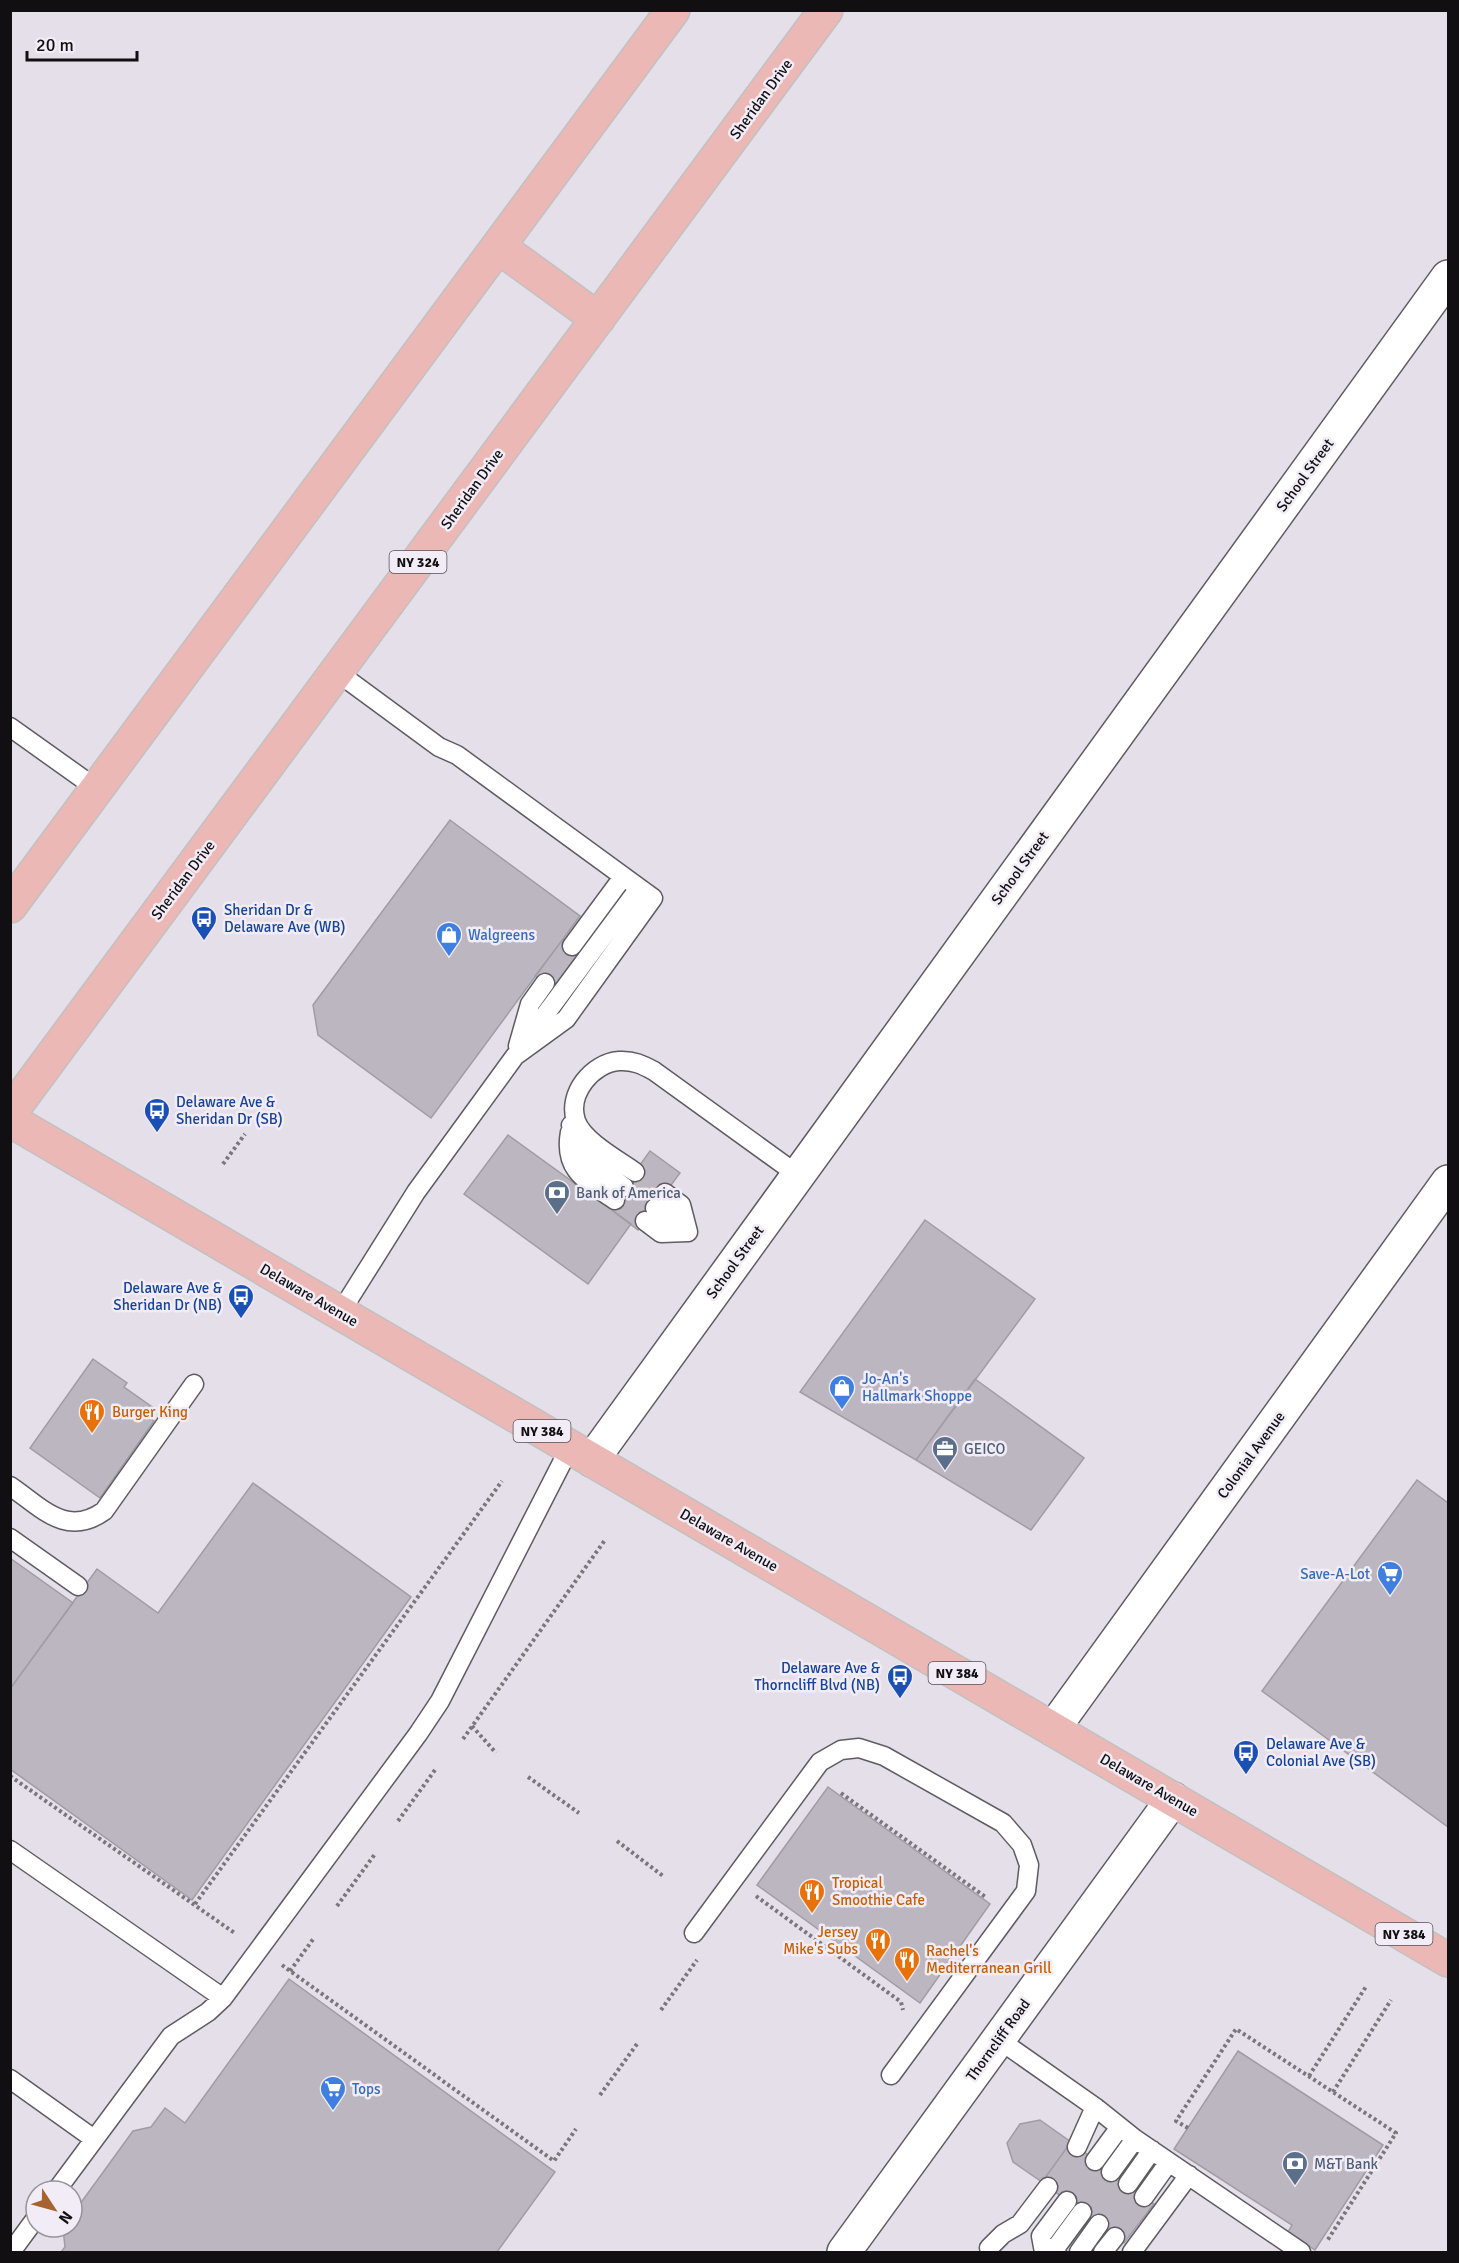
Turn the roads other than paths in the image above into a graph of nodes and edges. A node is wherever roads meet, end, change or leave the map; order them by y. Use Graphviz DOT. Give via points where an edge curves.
graph roads {
  1 [pos="673,10"];
  2 [pos="826,10"];
  3 [pos="499,247"];
  4 [pos="1449,277"];
  5 [pos="598,319"];
  6 [pos="337,672"];
  7 [pos="10,727"];
  8 [pos="97,789"];
  9 [pos="623,877"];
  10 [pos="10,906"];
  11 [pos="572,946"];
  12 [pos="545,983"];
  13 [pos="515,1056"];
  14 [pos="574,1106"];
  15 [pos="10,1113"];
  16 [pos="10,1120"];
  17 [pos="798,1175"];
  18 [pos="1449,1182"];
  19 [pos="688,1232"];
  20 [pos="340,1313"];
  21 [pos="194,1384"];
  22 [pos="581,1454"];
  23 [pos="10,1486"];
  24 [pos="10,1538"];
  25 [pos="78,1586"];
  26 [pos="1053,1729"];
  27 [pos="1173,1799"];
  28 [pos="10,1850"];
  29 [pos="694,1933"];
  30 [pos="1449,1960"];
  31 [pos="223,1998"];
  32 [pos="998,2039"];
  33 [pos="891,2075"];
  34 [pos="10,2079"];
  35 [pos="1095,2107"];
  36 [pos="1120,2127"];
  37 [pos="94,2139"];
  38 [pos="1135,2139"];
  39 [pos="1077,2147"];
  40 [pos="1152,2150"];
  41 [pos="1095,2161"];
  42 [pos="1169,2162"];
  43 [pos="1111,2172"];
  44 [pos="1189,2175"];
  45 [pos="65,2179"];
  46 [pos="1128,2184"];
  47 [pos="1048,2187"];
  48 [pos="1144,2197"];
  49 [pos="1099,2224"];
  50 [pos="24,2235"];
  51 [pos="1115,2236"];
  52 [pos="989,2248"];
  53 [pos="11,2253"];
  54 [pos="844,2253"];
  55 [pos="1044,2253"];
  56 [pos="1056,2253"];
  57 [pos="1079,2253"];
  58 [pos="1103,2253"];
  59 [pos="1132,2253"];
  60 [pos="1301,2253"];
  1 -- 3 [label="main road"];
  2 -- 5 [label="main road, Sheridan Drive / NY 324"];
  3 -- 5 [label="main road"];
  3 -- 8 [label="main road"];
  4 -- 17 [label="street, School Street"];
  5 -- 6 [label="main road, Sheridan Drive / NY 324"];
  6 -- 9 [label="lane"];
  6 -- 15 [label="main road, Sheridan Drive / NY 324"];
  7 -- 8 [label="lane"];
  8 -- 10 [label="main road"];
  9 -- 11 [label="lane"];
  9 -- 13 [label="lane" via="646,893"];
  12 -- 13 [label="lane" via="530,1004"];
  13 -- 20 [label="lane" via="416,1192"];
  14 -- 14 [label="lane" via="576,1122 585,1137 625,1186 584,1157 571,1124"];
  14 -- 17 [label="lane" via="591,1073 619,1061 638,1063"];
  16 -- 20 [label="main road, Delaware Avenue / NY 384"];
  17 -- 22 [label="street, School Street"];
  18 -- 26 [label="street, Colonial Avenue"];
  19 -- 19 [label="lane" via="661,1233 655,1207 681,1205"];
  20 -- 22 [label="main road, Delaware Avenue / NY 384"];
  21 -- 23 [label="lane" via="104,1511 91,1520 59,1520"];
  22 -- 26 [label="main road, Delaware Avenue / NY 384"];
  22 -- 31 [label="lane" via="440,1701"];
  24 -- 25 [label="lane"];
  26 -- 27 [label="main road, Delaware Avenue / NY 384"];
  27 -- 30 [label="main road, Delaware Avenue / NY 384"];
  27 -- 32 [label="street, Thorncliff Road"];
  28 -- 31 [label="lane"];
  29 -- 33 [label="lane" via="820,1762 842,1750 859,1748 884,1756 1003,1823 1026,1855 1026,1891"];
  31 -- 37 [label="lane" via="171,2036"];
  32 -- 35 [label="lane"];
  32 -- 54 [label="street, Thorncliff Road"];
  34 -- 37 [label="lane"];
  35 -- 36 [label="lane"];
  35 -- 39 [label="lane"];
  36 -- 38 [label="lane"];
  36 -- 41 [label="lane"];
  37 -- 45 [label="lane"];
  38 -- 40 [label="lane"];
  38 -- 43 [label="lane"];
  40 -- 42 [label="lane"];
  40 -- 46 [label="lane"];
  42 -- 44 [label="lane"];
  42 -- 48 [label="lane"];
  44 -- 59 [label="lane"];
  44 -- 60 [label="lane"];
  47 -- 52 [label="lane" via="1020,2224"];
  49 -- 57 [label="lane"];
  50 -- 53 [label="lane"];
  51 -- 58 [label="lane"];
  55 -- 56 [label="lane" via="1041,2236 1074,2206"];
}
